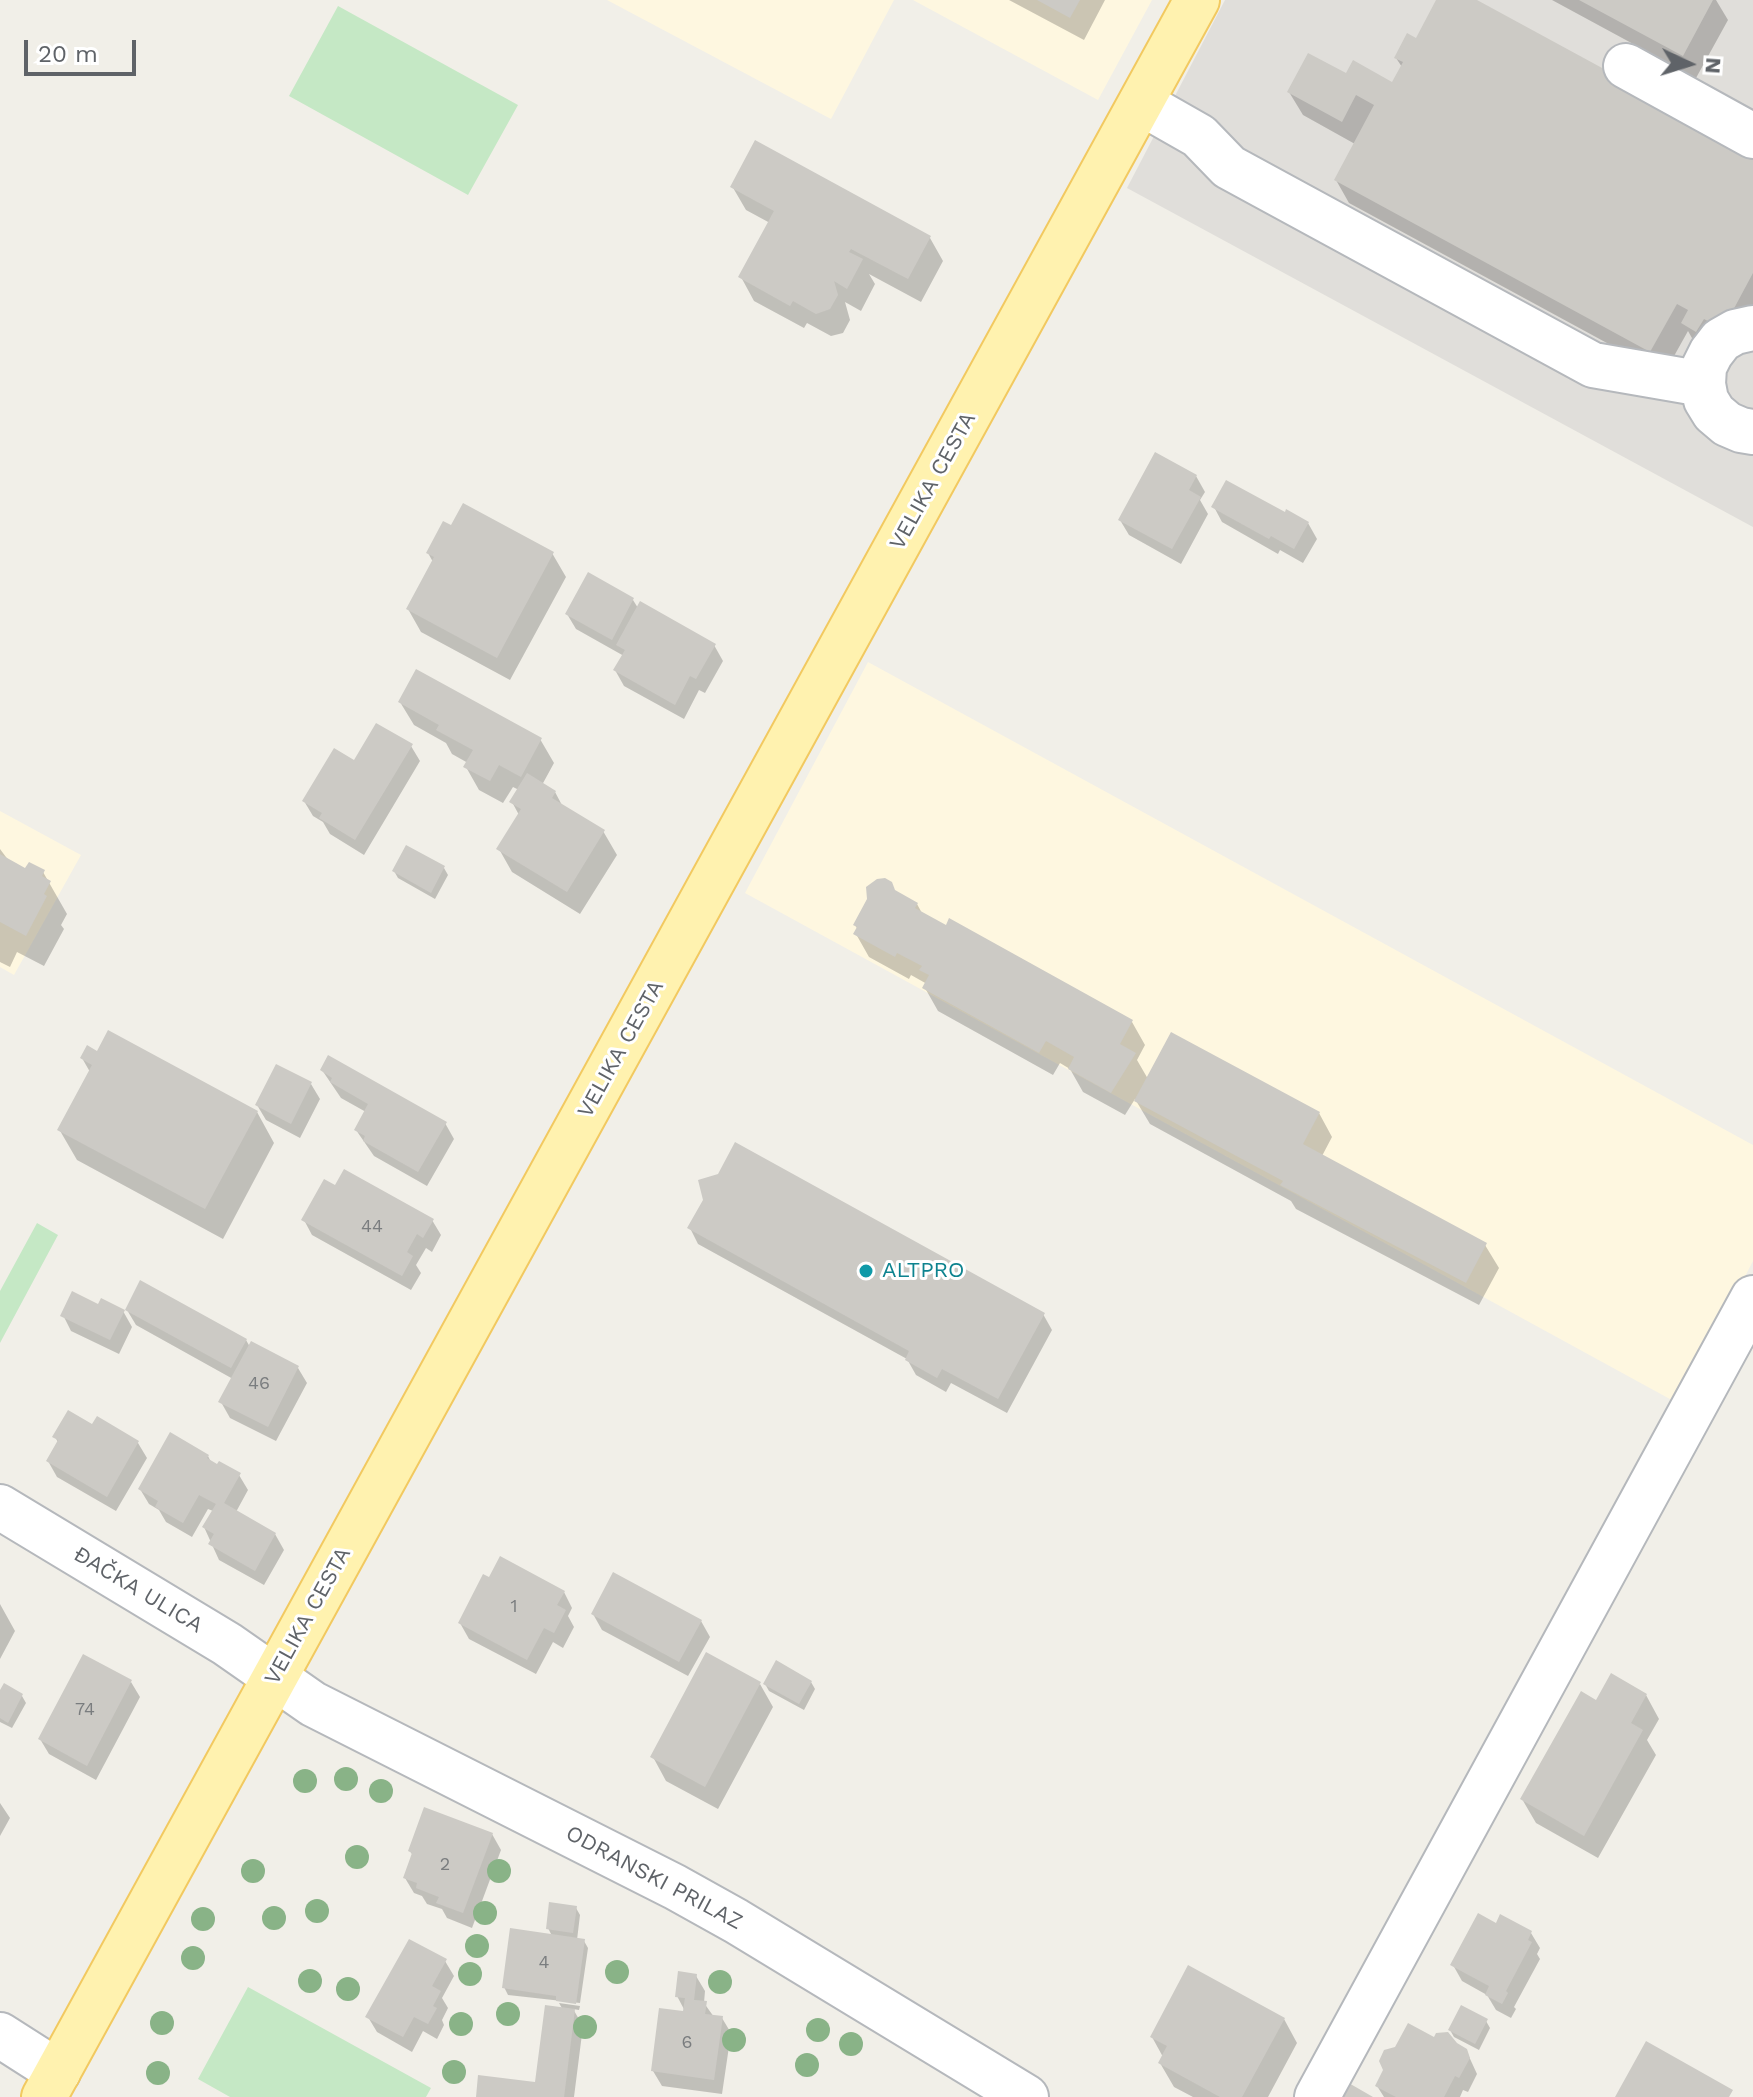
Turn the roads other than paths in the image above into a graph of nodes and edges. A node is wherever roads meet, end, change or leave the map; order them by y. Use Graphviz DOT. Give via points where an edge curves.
graph roads {
  1 [pos="1197,0"];
  2 [pos="1626,66"];
  3 [pos="1141,103"];
  4 [pos="1753,136"];
  5 [pos="1747,320"];
  6 [pos="1703,384"];
  7 [pos="1753,432"];
  8 [pos="1753,1298"];
  9 [pos="0,1507"];
  10 [pos="274,1676"];
  11 [pos="0,2035"];
  12 [pos="51,2084"];
  13 [pos="1026,2097"];
  14 [pos="1317,2097"];
  1 -- 3 [label="main road, VELIKA CESTA"];
  2 -- 4 [label="street"];
  3 -- 6 [label="street" via="1199,136 1229,167 1593,365"];
  3 -- 10 [label="main road, VELIKA CESTA"];
  5 -- 6 [label="street" via="1711,353"];
  6 -- 7 [label="street" via="1714,413 1727,424"];
  8 -- 14 [label="street"];
  9 -- 10 [label="street, ĐAČKA ULICA"];
  10 -- 12 [label="main road, VELIKA CESTA"];
  10 -- 13 [label="street, ODRANSKI PRILAZ" via="313,1704 736,1921"];
  11 -- 12 [label="street"];
}
